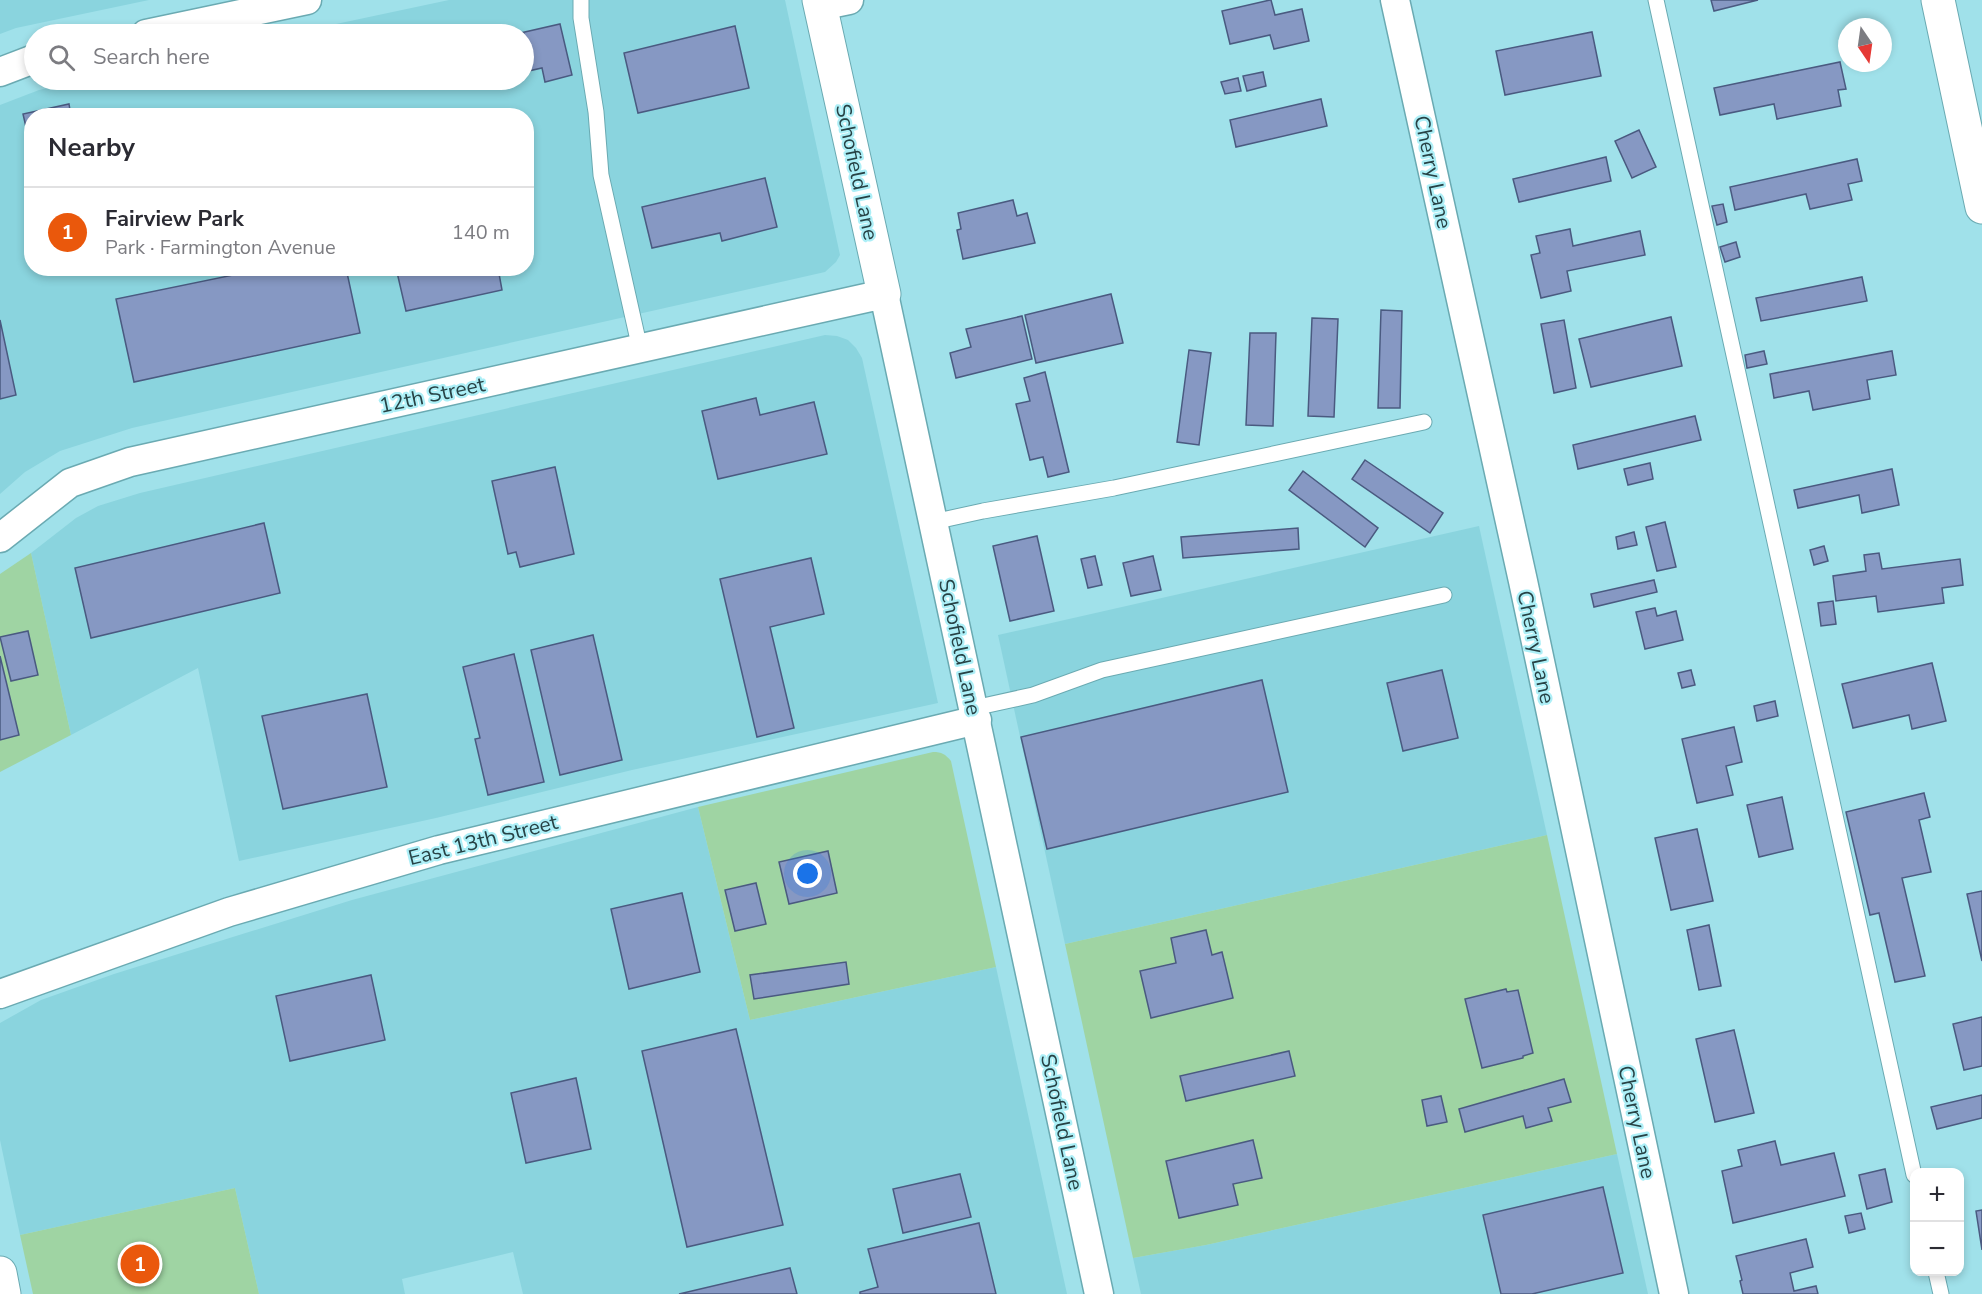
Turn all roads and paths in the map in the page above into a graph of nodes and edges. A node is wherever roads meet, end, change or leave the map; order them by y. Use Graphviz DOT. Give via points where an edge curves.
graph roads {
  1 [pos="307,0"];
  2 [pos="581,0"];
  3 [pos="1395,0"];
  4 [pos="1656,0"];
  5 [pos="1938,0"];
  6 [pos="830,2"];
  7 [pos="193,24"];
  8 [pos="24,64"];
  9 [pos="0,72"];
  10 [pos="1982,207"];
  11 [pos="884,294"];
  12 [pos="640,349"];
  13 [pos="1424,422"];
  14 [pos="933,522"];
  15 [pos="0,538"];
  16 [pos="1444,595"];
  17 [pos="975,714"];
  18 [pos="0,994"];
  19 [pos="1912,1168"];
  20 [pos="0,1273"];
  21 [pos="1937,1276"];
  22 [pos="4,1294"];
  23 [pos="1099,1294"];
  24 [pos="1674,1294"];
  25 [pos="1941,1294"];
  1 -- 7 [label="street"];
  2 -- 12 [label="lane" via="601,175"];
  3 -- 24 [label="street, Cherry Lane"];
  4 -- 19 [label="lane"];
  5 -- 10 [label="street"];
  6 -- 11 [label="street, Schofield Lane"];
  8 -- 9 [label="street"];
  11 -- 12 [label="street, 12th Street"];
  11 -- 14 [label="street, Schofield Lane"];
  12 -- 15 [label="street, 12th Street" via="130,462 70,483"];
  13 -- 14 [label="lane"];
  14 -- 17 [label="street, Schofield Lane"];
  16 -- 17 [label="lane" via="1102,670"];
  17 -- 18 [label="street, East 13th Street" via="439,849 229,912"];
  17 -- 23 [label="street, Schofield Lane"];
  20 -- 22 [label="street"];
  21 -- 25 [label="lane"];
}
